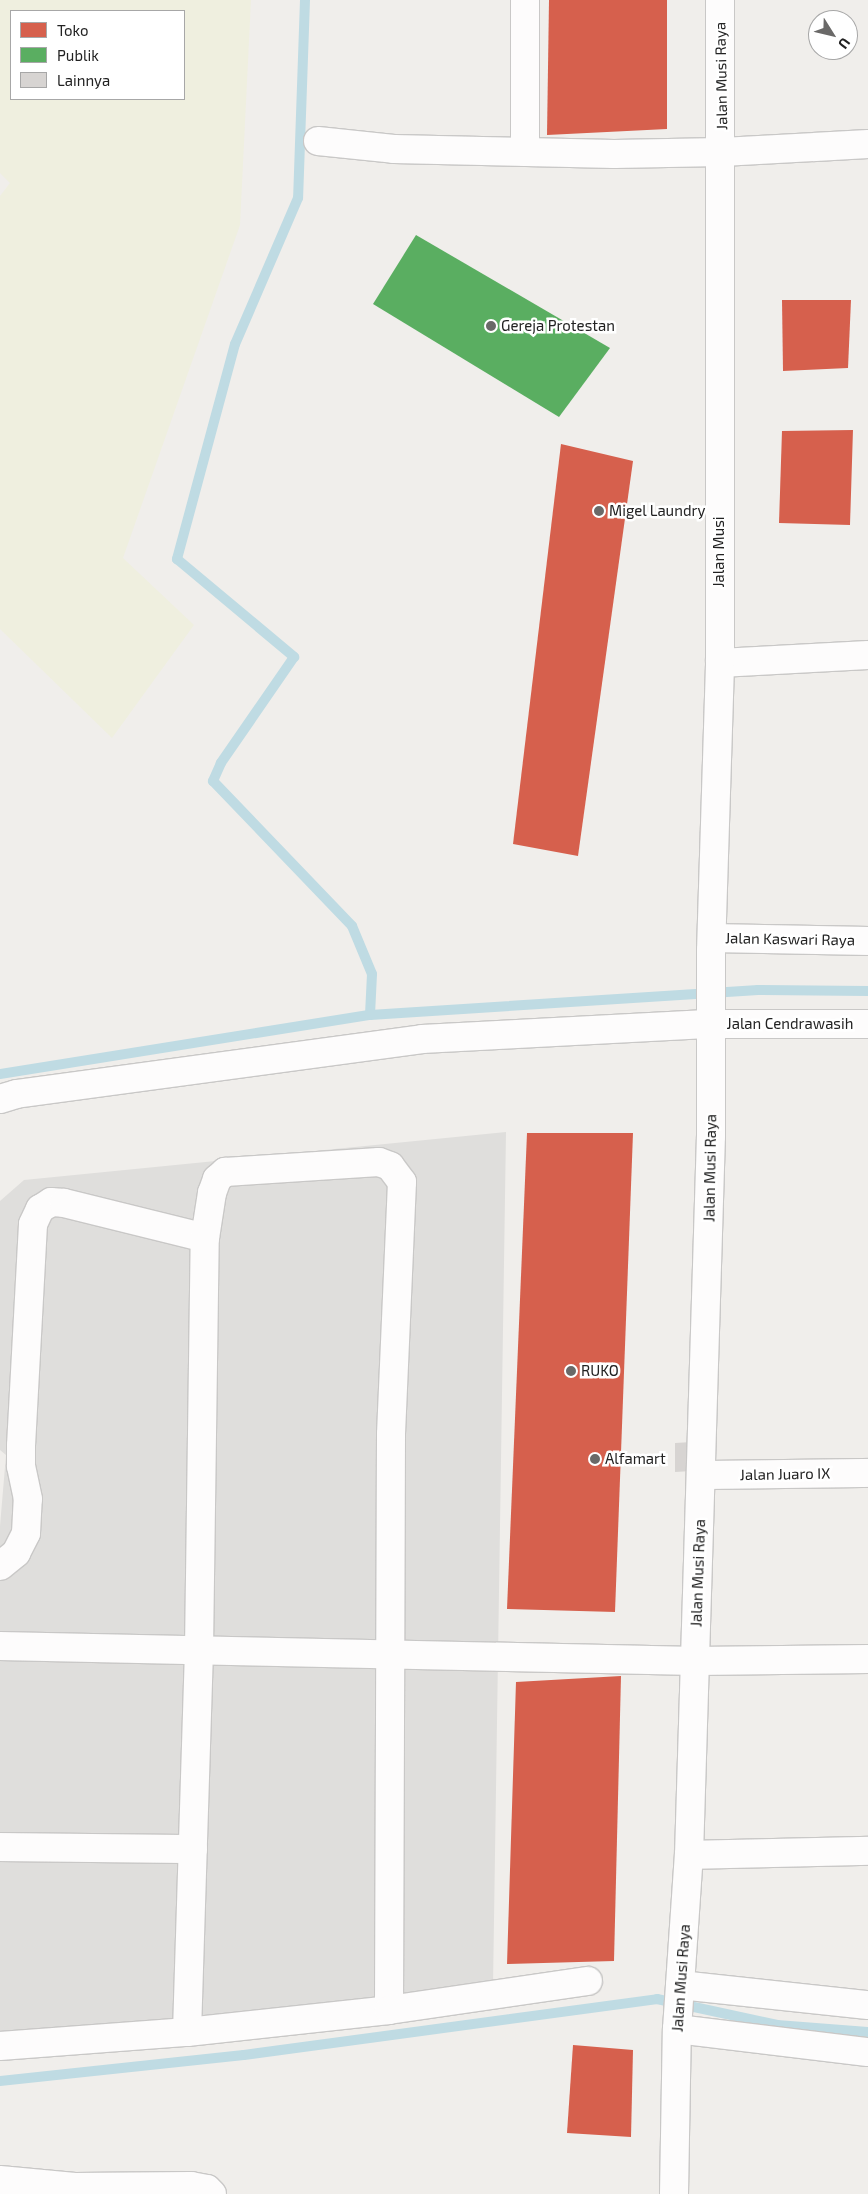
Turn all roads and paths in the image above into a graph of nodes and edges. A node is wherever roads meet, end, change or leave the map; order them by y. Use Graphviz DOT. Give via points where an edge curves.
graph roads {
  1 [pos="525,0"];
  2 [pos="720,0"];
  3 [pos="318,141"];
  4 [pos="868,144"];
  5 [pos="525,152"];
  6 [pos="722,152"];
  7 [pos="868,655"];
  8 [pos="720,663"];
  9 [pos="868,941"];
  10 [pos="711,945"];
  11 [pos="712,1018"];
  12 [pos="868,1024"];
  13 [pos="0,1098"];
  14 [pos="205,1238"];
  15 [pos="868,1473"];
  16 [pos="701,1475"];
  17 [pos="0,1566"];
  18 [pos="0,1646"];
  19 [pos="200,1649"];
  20 [pos="390,1654"];
  21 [pos="868,1659"];
  22 [pos="696,1660"];
  23 [pos="0,1847"];
  24 [pos="193,1849"];
  25 [pos="868,1851"];
  26 [pos="689,1855"];
  27 [pos="588,1981"];
  28 [pos="679,2005"];
  29 [pos="868,2005"];
  30 [pos="389,2010"];
  31 [pos="187,2032"];
  32 [pos="0,2046"];
  33 [pos="868,2052"];
  34 [pos="0,2180"];
  35 [pos="75,2190"];
  36 [pos="212,2194"];
  37 [pos="674,2194"];
  1 -- 5 [label="street"];
  2 -- 6 [label="street, Jalan Musi Raya"];
  3 -- 5 [label="street" via="394,149"];
  4 -- 6 [label="street"];
  5 -- 6 [label="street"];
  6 -- 8 [label="street, Jalan Musi"];
  7 -- 8 [label="street"];
  8 -- 10 [label="street, Jalan Musi"];
  9 -- 10 [label="street, Jalan Kaswari Raya"];
  10 -- 11 [label="street, Jalan Musi Raya"];
  11 -- 12 [label="street, Jalan Cendrawasih"];
  11 -- 13 [label="street, Jalan Cendrawasih" via="422,1039"];
  11 -- 16 [label="street, Jalan Musi Raya"];
  14 -- 17 [label="street" via="64,1203 51,1202 40,1209 33,1224 22,1436 21,1466 28,1498 26,1533 16,1552"];
  14 -- 19 [label="street"];
  14 -- 20 [label="street" via="212,1193 217,1180 225,1172 379,1162 390,1166 402,1182 391,1435"];
  15 -- 16 [label="street, Jalan Juaro IX"];
  16 -- 22 [label="street, Jalan Musi Raya"];
  18 -- 19 [label="street"];
  19 -- 20 [label="street"];
  19 -- 24 [label="street"];
  20 -- 22 [label="street"];
  20 -- 30 [label="street"];
  21 -- 22 [label="street"];
  22 -- 26 [label="street, Jalan Musi Raya"];
  23 -- 24 [label="street"];
  24 -- 31 [label="street"];
  25 -- 26 [label="street"];
  26 -- 28 [label="street, Jalan Musi Raya"];
  27 -- 30 [label="street"];
  28 -- 29 [label="street"];
  28 -- 33 [label="street"];
  28 -- 37 [label="street, Jalan Musi Raya"];
  30 -- 31 [label="street"];
  31 -- 32 [label="street"];
  34 -- 35 [label="street"];
  35 -- 36 [label="street" via="191,2186 207,2189"];
}
